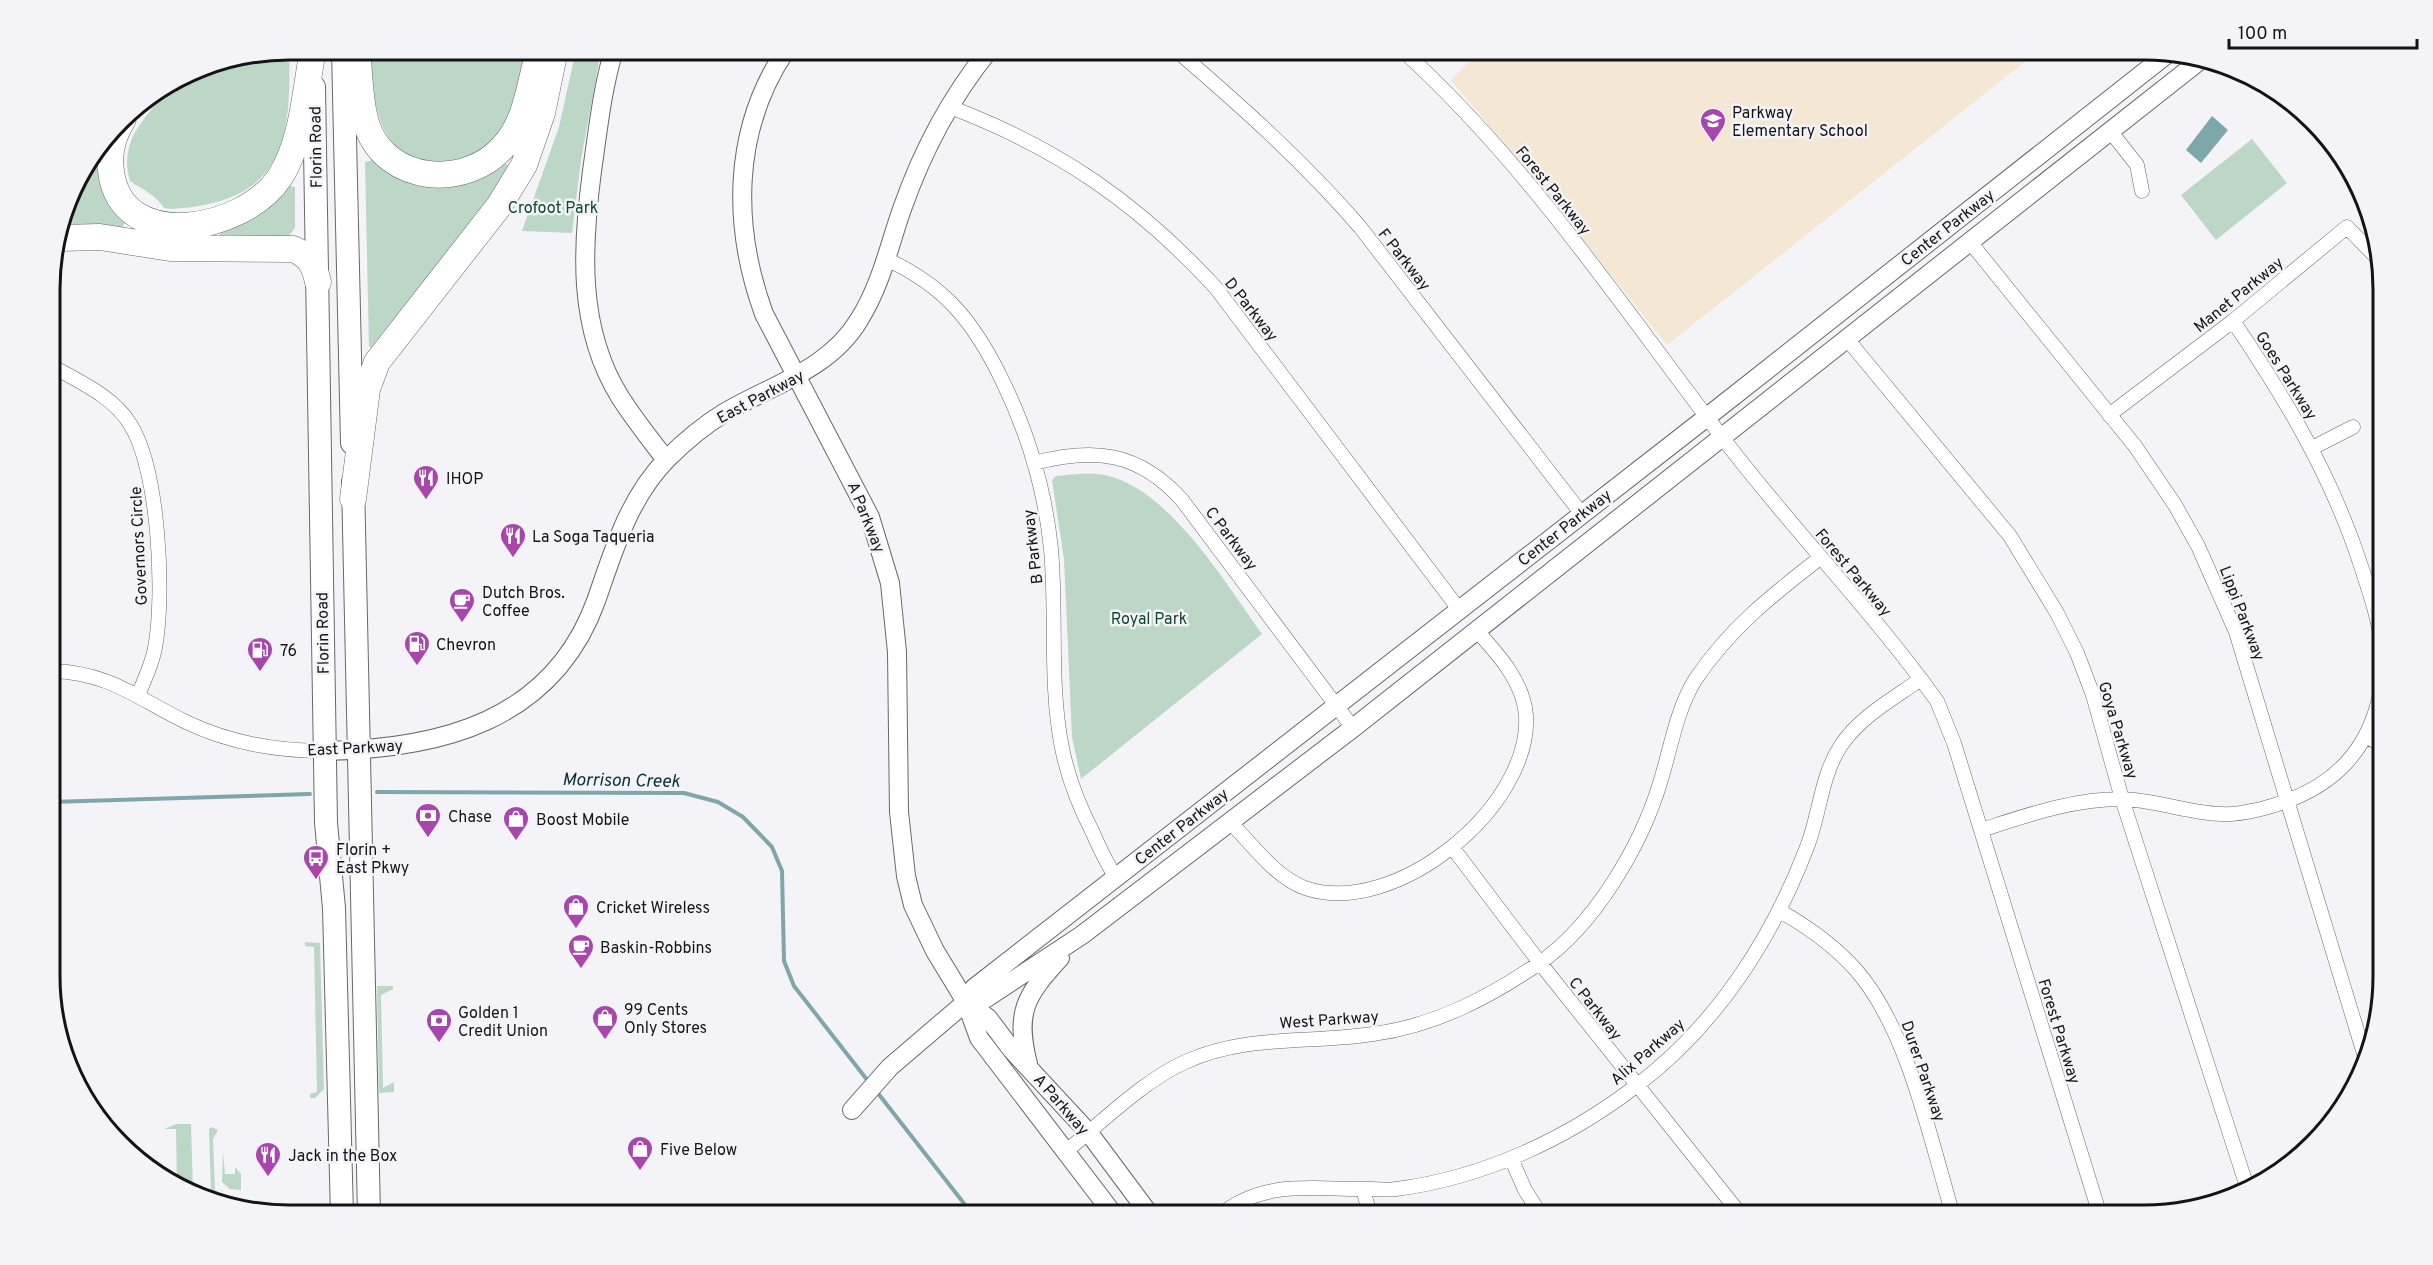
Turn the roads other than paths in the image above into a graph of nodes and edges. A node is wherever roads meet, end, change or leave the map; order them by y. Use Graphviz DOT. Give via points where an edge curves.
graph roads {
  1 [pos="311,60"];
  2 [pos="313,60"];
  3 [pos="344,60"];
  4 [pos="358,60"];
  5 [pos="536,60"];
  6 [pos="553,60"];
  7 [pos="611,60"];
  8 [pos="780,60"];
  9 [pos="982,60"];
  10 [pos="1188,60"];
  11 [pos="1412,60"];
  12 [pos="2160,60"];
  13 [pos="2195,66"];
  14 [pos="950,107"];
  15 [pos="2111,132"];
  16 [pos="114,142"];
  17 [pos="2142,191"];
  18 [pos="66,238"];
  19 [pos="1970,242"];
  20 [pos="2370,250"];
  21 [pos="886,259"];
  22 [pos="318,282"];
  23 [pos="2233,321"];
  24 [pos="1847,339"];
  25 [pos="60,371"];
  26 [pos="797,376"];
  27 [pos="2109,415"];
  28 [pos="1707,417"];
  29 [pos="2353,427"];
  30 [pos="1723,438"];
  31 [pos="2312,448"];
  32 [pos="666,460"];
  33 [pos="1034,463"];
  34 [pos="353,499"];
  35 [pos="1581,513"];
  36 [pos="1820,558"];
  37 [pos="2373,605"];
  38 [pos="1458,608"];
  39 [pos="1476,630"];
  40 [pos="60,673"];
  41 [pos="1921,679"];
  42 [pos="138,695"];
  43 [pos="1335,704"];
  44 [pos="2373,720"];
  45 [pos="1353,728"];
  46 [pos="2366,736"];
  47 [pos="2373,740"];
  48 [pos="357,750"];
  49 [pos="324,751"];
  50 [pos="2122,799"];
  51 [pos="2289,801"];
  52 [pos="1230,822"];
  53 [pos="1981,830"];
  54 [pos="1452,847"];
  55 [pos="1116,877"];
  56 [pos="1780,911"];
  57 [pos="1082,935"];
  58 [pos="1539,963"];
  59 [pos="966,1002"];
  60 [pos="2362,1047"];
  61 [pos="1029,1066"];
  62 [pos="1637,1086"];
  63 [pos="852,1110"];
  64 [pos="1089,1133"];
  65 [pos="1065,1152"];
  66 [pos="1511,1158"];
  67 [pos="2245,1181"];
  68 [pos="1363,1188"];
  69 [pos="342,1205"];
  70 [pos="369,1205"];
  71 [pos="1106,1205"];
  72 [pos="1143,1205"];
  73 [pos="1234,1205"];
  74 [pos="1367,1205"];
  75 [pos="1535,1205"];
  76 [pos="1733,1205"];
  77 [pos="1950,1205"];
  78 [pos="2097,1205"];
  1 -- 16 [label="highway" via="293,150 279,178 257,202 222,219 188,227 168,226 152,222 120,200 112,184 110,151"];
  2 -- 22 [label="main road, Florin Road"];
  3 -- 34 [label="main road, Florin Road"];
  4 -- 5 [label="highway" via="367,127 375,142 402,167 417,173 448,176 478,165 503,148 520,123"];
  6 -- 34 [label="highway" via="542,113 524,165 499,206 377,362 367,389"];
  7 -- 32 [label="street" via="603,92 585,226 587,302 605,366 619,396"];
  8 -- 26 [label="street, A Parkway" via="751,127 741,185 741,214 754,286 764,314"];
  9 -- 14 [label="street, East Parkway"];
  10 -- 35 [label="street, F Parkway" via="1263,124 1360,227"];
  11 -- 28 [label="street, Forest Parkway" via="1489,136 1538,192"];
  12 -- 28 [label="street, Center Parkway"];
  13 -- 15 [label="street, Center Parkway"];
  14 -- 21 [label="street, East Parkway" via="917,171"];
  14 -- 38 [label="street, D Parkway" via="1021,136 1093,177 1188,257 1216,288"];
  15 -- 17 [label="street" via="2137,165"];
  15 -- 19 [label="street, Center Parkway"];
  18 -- 22 [label="highway" via="100,237 170,248 293,249 314,264"];
  19 -- 24 [label="street, Center Parkway"];
  19 -- 27 [label="street, Lippi Parkway"];
  20 -- 23 [label="street, Manet Parkway" via="2347,227"];
  21 -- 26 [label="street, East Parkway" via="858,322 835,348"];
  21 -- 33 [label="street, B Parkway" via="936,288 970,322 1011,398"];
  22 -- 49 [label="main road, Florin Road"];
  23 -- 27 [label="street, Manet Parkway"];
  23 -- 31 [label="street, Goes Parkway" via="2288,403"];
  24 -- 30 [label="street, Center Parkway"];
  24 -- 50 [label="street, Goya Parkway" via="1997,518 2035,573 2089,684"];
  25 -- 42 [label="street, Governors Circle" via="112,404 130,424 147,462 154,500 158,621 151,663"];
  26 -- 32 [label="street, East Parkway" via="725,413"];
  26 -- 59 [label="street, A Parkway" via="860,496 882,552 895,630 899,812 906,876 926,933"];
  27 -- 51 [label="street, Lippi Parkway" via="2175,505 2213,578 2236,632"];
  28 -- 30 [label="street, Forest Parkway"];
  28 -- 35 [label="street, Center Parkway"];
  29 -- 31 [label="street"];
  30 -- 36 [label="street, Forest Parkway"];
  30 -- 39 [label="street, Center Parkway"];
  31 -- 37 [label="street, Goes Parkway" via="2356,550"];
  32 -- 48 [label="street, East Parkway" via="650,478 621,529 596,602 580,633 535,691 497,717 453,735"];
  33 -- 43 [label="street, C Parkway" via="1077,454 1107,455 1135,464 1161,479 1182,500"];
  33 -- 55 [label="street, B Parkway" via="1051,548 1062,749 1080,808"];
  34 -- 48 [label="main road, Florin Road"];
  35 -- 38 [label="street, Center Parkway"];
  36 -- 41 [label="street, Forest Parkway"];
  36 -- 58 [label="street, West Parkway" via="1748,615 1695,681 1677,721 1655,801 1631,853 1600,902"];
  38 -- 43 [label="street, Center Parkway"];
  39 -- 45 [label="street, Center Parkway"];
  39 -- 54 [label="street" via="1518,686 1526,727 1520,755 1503,790 1486,814"];
  40 -- 42 [label="street, East Parkway" via="100,679"];
  41 -- 53 [label="street, Forest Parkway" via="1942,714"];
  41 -- 56 [label="street, Alix Parkway" via="1858,725 1841,746"];
  42 -- 49 [label="street, East Parkway" via="185,721 239,742"];
  43 -- 45 [label="street, C Parkway"];
  43 -- 55 [label="street, Center Parkway"];
  44 -- 46 [label="street"];
  45 -- 52 [label="street, Center Parkway"];
  46 -- 47 [label="street"];
  46 -- 51 [label="street" via="2336,774"];
  48 -- 49 [label="street, East Parkway"];
  48 -- 70 [label="main road, Florin Road"];
  49 -- 69 [label="main road, Florin Road" via="334,908"];
  50 -- 51 [label="street" via="2219,814 2249,812"];
  50 -- 53 [label="street" via="2054,807"];
  50 -- 67 [label="street, Goya Parkway"];
  51 -- 60 [label="street, Lippi Parkway"];
  52 -- 54 [label="street" via="1291,881 1317,891 1345,892 1388,882"];
  52 -- 57 [label="street, Center Parkway"];
  53 -- 78 [label="street, Forest Parkway"];
  54 -- 58 [label="street, C Parkway"];
  55 -- 59 [label="street, Center Parkway" via="974,987"];
  56 -- 62 [label="street, Alix Parkway" via="1718,1007"];
  56 -- 77 [label="street, Durer Parkway" via="1831,945 1866,982 1884,1010 1905,1057"];
  57 -- 59 [label="street, Center Parkway" via="985,999"];
  57 -- 61 [label="street" via="1035,985 1026,1003 1022,1040"];
  58 -- 62 [label="street, C Parkway"];
  58 -- 64 [label="street, West Parkway" via="1491,994 1429,1021 1374,1034 1256,1042 1185,1062"];
  59 -- 61 [label="street, A Parkway" via="988,1018"];
  59 -- 63 [label="street, Center Parkway" via="890,1067"];
  59 -- 65 [label="street, A Parkway" via="979,1038"];
  61 -- 64 [label="street, A Parkway"];
  62 -- 66 [label="street, Alix Parkway" via="1578,1125"];
  62 -- 76 [label="street, C Parkway"];
  64 -- 65 [label="street, West Parkway"];
  64 -- 72 [label="street, A Parkway"];
  65 -- 71 [label="street, A Parkway"];
  66 -- 68 [label="street, Alix Parkway" via="1428,1184 1393,1190"];
  66 -- 75 [label="street"];
  68 -- 73 [label="street, Alix Parkway" via="1266,1191"];
  68 -- 74 [label="street"];
}
